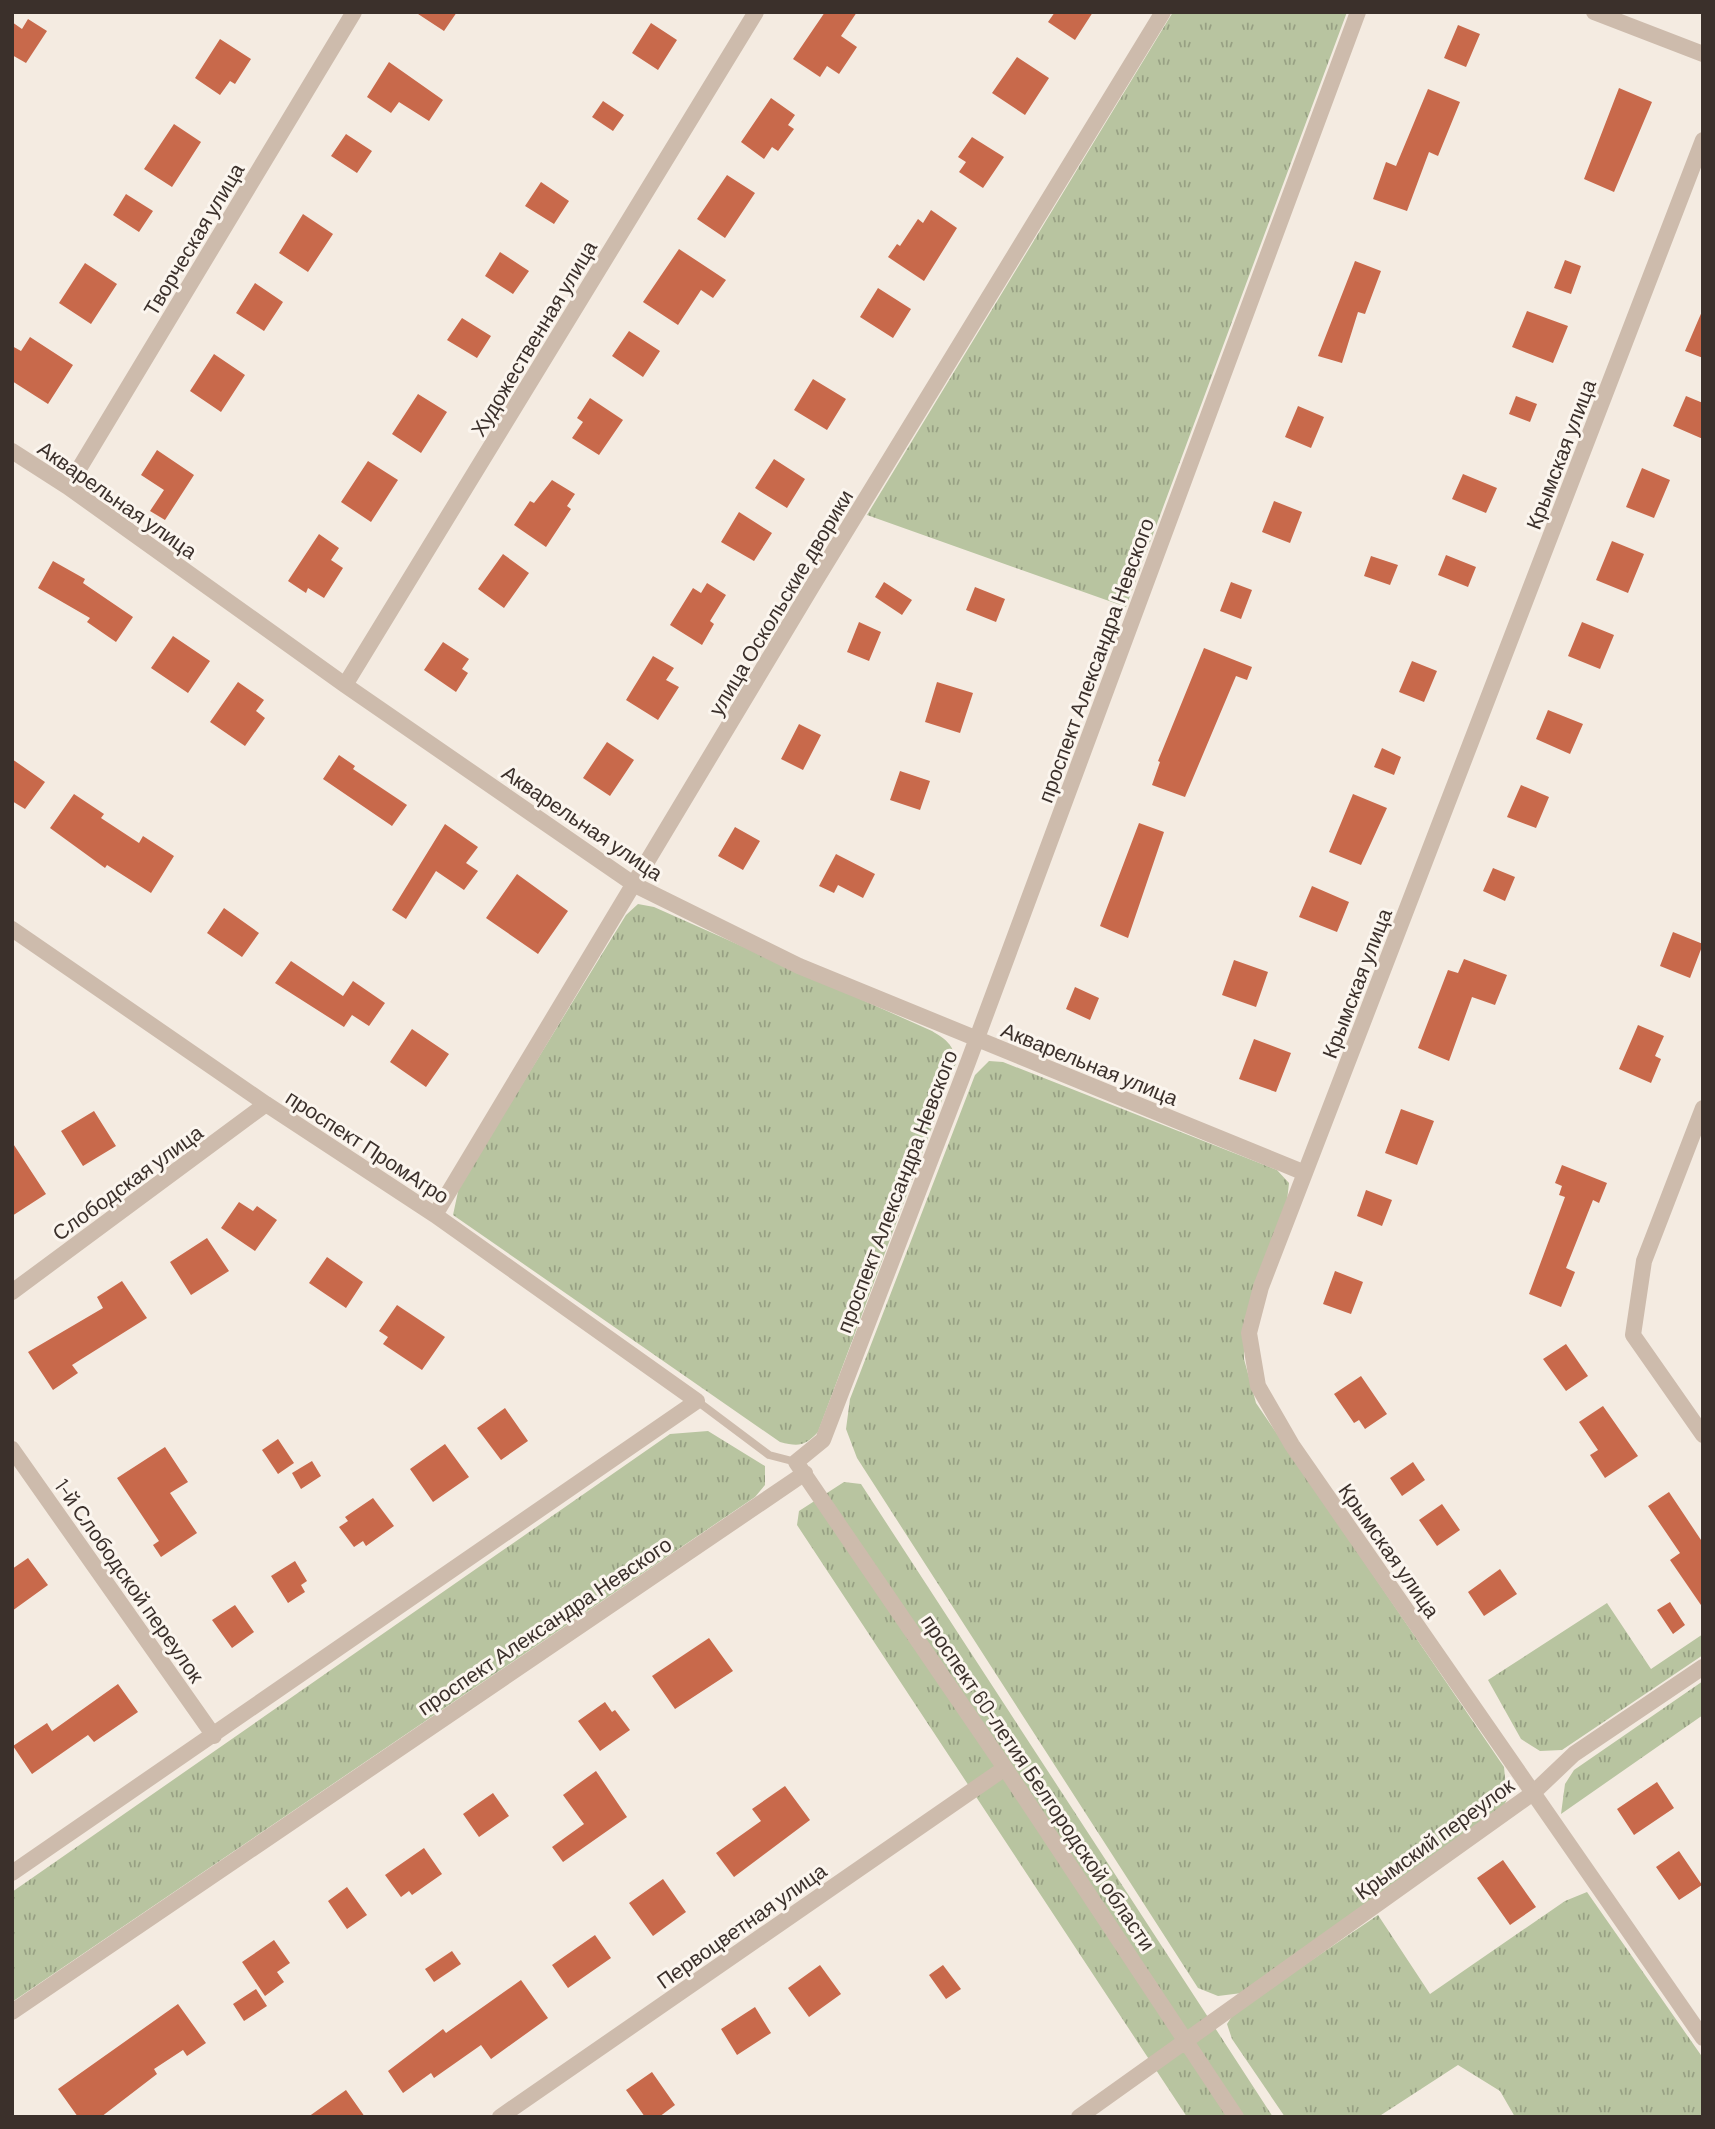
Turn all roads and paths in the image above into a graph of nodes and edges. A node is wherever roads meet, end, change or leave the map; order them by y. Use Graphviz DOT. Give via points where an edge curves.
graph roads {
  1 [pos="354,12"];
  2 [pos="757,12"];
  3 [pos="1163,12"];
  4 [pos="1358,12"];
  5 [pos="1594,12"];
  6 [pos="1703,54"];
  7 [pos="1703,140"];
  8 [pos="12,451"];
  9 [pos="68,487"];
  10 [pos="345,685"];
  11 [pos="635,885"];
  12 [pos="12,929"];
  13 [pos="976,1040"];
  14 [pos="266,1104"];
  15 [pos="1703,1108"];
  16 [pos="1305,1172"];
  17 [pos="435,1215"];
  18 [pos="12,1292"];
  19 [pos="697,1401"];
  20 [pos="1703,1435"];
  21 [pos="12,1449"];
  22 [pos="801,1467"];
  23 [pos="1703,1667"];
  24 [pos="214,1736"];
  25 [pos="1005,1768"];
  26 [pos="1533,1793"];
  27 [pos="12,1873"];
  28 [pos="12,2012"];
  29 [pos="1703,2038"];
  30 [pos="1188,2041"];
  31 [pos="500,2117"];
  32 [pos="1079,2117"];
  33 [pos="1236,2117"];
  1 -- 9 [label="street, Творческая улица"];
  2 -- 10 [label="street, Художественная улица"];
  3 -- 11 [label="street, улица Оскольские дворики"];
  4 -- 13 [label="street, проспект Александра Невского"];
  5 -- 6 [label="street"];
  7 -- 16 [label="street, Крымская улица"];
  8 -- 9 [label="street, Акварельная улица"];
  9 -- 10 [label="street, Акварельная улица"];
  10 -- 11 [label="street, Акварельная улица"];
  11 -- 13 [label="street, Акварельная улица" via="799,966"];
  11 -- 17 [label="street, улица Оскольские дворики"];
  12 -- 14 [label="street, проспект ПромАгро"];
  13 -- 16 [label="street, Акварельная улица"];
  13 -- 22 [label="street, проспект Александра Невского" via="823,1440"];
  14 -- 17 [label="street, проспект ПромАгро"];
  14 -- 18 [label="street, Слободская улица"];
  15 -- 20 [label="street" via="1644,1261 1633,1335"];
  16 -- 26 [label="street, Крымская улица" via="1261,1287 1249,1333 1258,1386 1292,1445"];
  17 -- 19 [label="street, проспект ПромАгро"];
  19 -- 22 [label="lane" via="769,1455"];
  19 -- 24 [label="street"];
  21 -- 24 [label="street, 1-й Слободской переулок"];
  22 -- 25 [label="street, проспект 60-летия Белгородской области"];
  22 -- 28 [label="street, проспект Александра Невского"];
  23 -- 26 [label="street, Крымский переулок" via="1574,1754"];
  24 -- 27 [label="street"];
  25 -- 30 [label="street, проспект 60-летия Белгородской области"];
  25 -- 31 [label="street, Первоцветная улица"];
  26 -- 29 [label="street, Крымская улица"];
  26 -- 30 [label="street, Крымский переулок"];
  30 -- 32 [label="street, Крымский переулок"];
  30 -- 33 [label="street, проспект 60-летия Белгородской области"];
}
